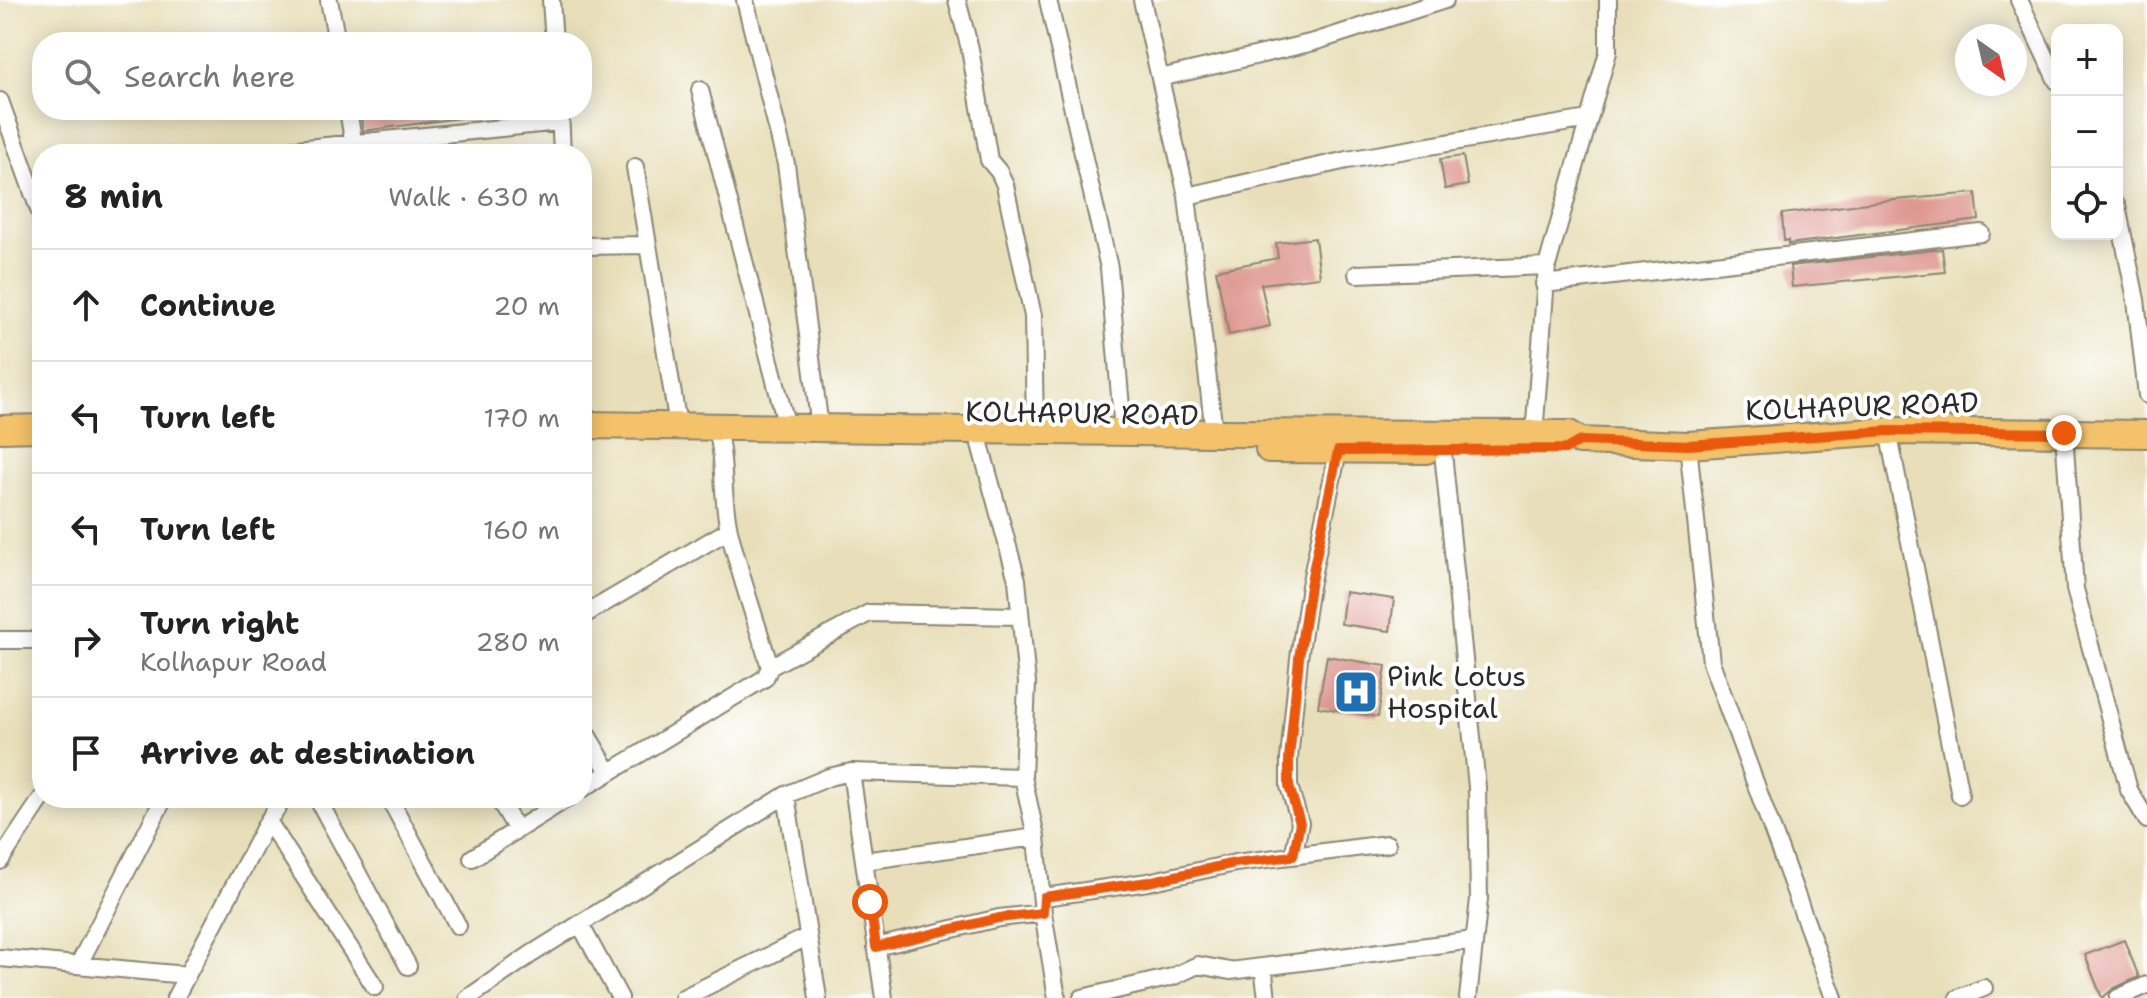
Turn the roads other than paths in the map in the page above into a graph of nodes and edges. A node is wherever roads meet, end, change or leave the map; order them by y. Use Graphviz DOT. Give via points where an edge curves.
graph roads {
  1 [pos="329,0"];
  2 [pos="551,0"];
  3 [pos="745,0"];
  4 [pos="957,0"];
  5 [pos="1048,0"];
  6 [pos="1142,0"];
  7 [pos="1445,0"];
  8 [pos="1608,0"];
  9 [pos="2019,0"];
  10 [pos="335,32"];
  11 [pos="553,32"];
  12 [pos="2051,68"];
  13 [pos="1160,78"];
  14 [pos="700,90"];
  15 [pos="0,101"];
  16 [pos="1588,119"];
  17 [pos="350,120"];
  18 [pos="535,120"];
  19 [pos="560,120"];
  20 [pos="353,144"];
  21 [pos="385,144"];
  22 [pos="561,144"];
  23 [pos="635,167"];
  24 [pos="32,188"];
  25 [pos="1187,196"];
  26 [pos="1981,233"];
  27 [pos="2123,236"];
  28 [pos="648,245"];
  29 [pos="592,246"];
  30 [pos="1547,266"];
  31 [pos="1357,274"];
  32 [pos="1544,284"];
  33 [pos="2147,395"];
  34 [pos="592,425"];
  35 [pos="678,425"];
  36 [pos="787,427"];
  37 [pos="32,428"];
  38 [pos="820,428"];
  39 [pos="0,429"];
  40 [pos="1035,429"];
  41 [pos="1123,431"];
  42 [pos="1888,431"];
  43 [pos="1214,433"];
  44 [pos="2064,433"];
  45 [pos="2147,434"];
  46 [pos="719,435"];
  47 [pos="1534,435"];
  48 [pos="592,440"];
  49 [pos="1580,441"];
  50 [pos="1442,442"];
  51 [pos="980,444"];
  52 [pos="1688,445"];
  53 [pos="32,446"];
  54 [pos="0,447"];
  55 [pos="1338,451"];
  56 [pos="729,530"];
  57 [pos="592,610"];
  58 [pos="1020,616"];
  59 [pos="0,640"];
  60 [pos="32,640"];
  61 [pos="770,667"];
  62 [pos="592,743"];
  63 [pos="609,772"];
  64 [pos="851,772"];
  65 [pos="1023,777"];
  66 [pos="592,783"];
  67 [pos="786,795"];
  68 [pos="1960,795"];
  69 [pos="35,808"];
  70 [pos="159,808"];
  71 [pos="277,808"];
  72 [pos="322,808"];
  73 [pos="394,808"];
  74 [pos="504,808"];
  75 [pos="552,808"];
  76 [pos="2147,820"];
  77 [pos="268,821"];
  78 [pos="517,830"];
  79 [pos="1036,837"];
  80 [pos="1387,844"];
  81 [pos="1293,856"];
  82 [pos="472,858"];
  83 [pos="0,861"];
  84 [pos="864,861"];
  85 [pos="1044,905"];
  86 [pos="580,924"];
  87 [pos="458,926"];
  88 [pos="807,937"];
  89 [pos="1474,940"];
  90 [pos="876,947"];
  91 [pos="0,958"];
  92 [pos="79,964"];
  93 [pos="408,966"];
  94 [pos="1263,967"];
  95 [pos="186,975"];
  96 [pos="2147,985"];
  97 [pos="375,987"];
  98 [pos="1984,988"];
  99 [pos="488,992"];
  100 [pos="175,998"];
  101 [pos="468,998"];
  102 [pos="620,998"];
  103 [pos="683,998"];
  104 [pos="818,998"];
  105 [pos="884,998"];
  106 [pos="1057,998"];
  107 [pos="1082,998"];
  108 [pos="1267,998"];
  109 [pos="1468,998"];
  110 [pos="1834,998"];
  111 [pos="1958,998"];
  112 [pos="2118,998"];
  1 -- 10 [label="street"];
  2 -- 11 [label="street"];
  3 -- 38 [label="street" via="786,164"];
  4 -- 40 [label="street" via="989,160 1005,185 1033,316"];
  5 -- 41 [label="street" via="1109,268"];
  6 -- 13 [label="street"];
  7 -- 13 [label="street" via="1314,42"];
  8 -- 16 [label="street" via="1608,52"];
  9 -- 12 [label="street"];
  13 -- 25 [label="street"];
  14 -- 36 [label="street"];
  15 -- 24 [label="street"];
  16 -- 25 [label="street" via="1347,160"];
  16 -- 30 [label="street"];
  17 -- 20 [label="street"];
  18 -- 21 [label="street"];
  19 -- 22 [label="street"];
  23 -- 28 [label="street"];
  25 -- 43 [label="street"];
  26 -- 32 [label="street"];
  27 -- 33 [label="street"];
  28 -- 29 [label="street"];
  28 -- 35 [label="street"];
  30 -- 31 [label="street"];
  30 -- 32 [label="street"];
  32 -- 47 [label="street"];
  34 -- 35 [label="main road, KOLHAPUR ROAD"];
  35 -- 46 [label="main road, KOLHAPUR ROAD"];
  36 -- 38 [label="main road, KOLHAPUR ROAD"];
  36 -- 46 [label="main road, KOLHAPUR ROAD"];
  37 -- 39 [label="main road"];
  38 -- 40 [label="main road, KOLHAPUR ROAD"];
  40 -- 41 [label="main road, KOLHAPUR ROAD"];
  41 -- 43 [label="main road, KOLHAPUR ROAD"];
  42 -- 44 [label="main road, KOLHAPUR ROAD"];
  42 -- 52 [label="main road, KOLHAPUR ROAD"];
  42 -- 68 [label="street"];
  43 -- 50 [label="main road, KOLHAPUR ROAD"];
  44 -- 45 [label="main road, KOLHAPUR ROAD"];
  44 -- 76 [label="street" via="2075,589 2129,790"];
  46 -- 48 [label="main road, KOLHAPUR ROAD"];
  46 -- 51 [label="main road, KOLHAPUR ROAD"];
  46 -- 56 [label="street"];
  47 -- 49 [label="main road, KOLHAPUR ROAD" via="1569,434"];
  47 -- 50 [label="main road, KOLHAPUR ROAD"];
  49 -- 50 [label="main road, KOLHAPUR ROAD" via="1566,449"];
  49 -- 52 [label="main road, KOLHAPUR ROAD"];
  50 -- 55 [label="main road, KOLHAPUR ROAD"];
  50 -- 89 [label="street" via="1477,787 1479,899"];
  51 -- 55 [label="main road, KOLHAPUR ROAD"];
  51 -- 58 [label="street" via="1017,580"];
  52 -- 110 [label="street" via="1711,662"];
  53 -- 54 [label="main road"];
  55 -- 81 [label="street" via="1299,658 1289,759 1289,786 1300,823"];
  56 -- 57 [label="street"];
  56 -- 61 [label="street"];
  58 -- 61 [label="street" via="869,613"];
  58 -- 65 [label="street" via="1027,683"];
  59 -- 60 [label="street"];
  61 -- 63 [label="street" via="765,678"];
  62 -- 63 [label="street"];
  63 -- 66 [label="street"];
  64 -- 65 [label="street"];
  64 -- 67 [label="street"];
  64 -- 84 [label="street"];
  65 -- 79 [label="street"];
  67 -- 86 [label="street"];
  67 -- 88 [label="street"];
  69 -- 83 [label="street"];
  70 -- 92 [label="street"];
  71 -- 77 [label="street"];
  72 -- 93 [label="street"];
  73 -- 87 [label="street"];
  74 -- 78 [label="street"];
  75 -- 78 [label="street"];
  77 -- 95 [label="street"];
  77 -- 97 [label="street"];
  78 -- 82 [label="street"];
  79 -- 84 [label="street"];
  79 -- 85 [label="street"];
  80 -- 81 [label="street"];
  81 -- 85 [label="street" via="1235,863"];
  84 -- 90 [label="street"];
  85 -- 90 [label="street"];
  85 -- 106 [label="street"];
  86 -- 99 [label="street"];
  86 -- 102 [label="street"];
  88 -- 103 [label="street"];
  88 -- 104 [label="street"];
  89 -- 94 [label="street"];
  89 -- 109 [label="street"];
  90 -- 105 [label="street"];
  91 -- 92 [label="street"];
  92 -- 95 [label="street"];
  94 -- 107 [label="street" via="1230,971 1198,965 1172,977"];
  94 -- 108 [label="street"];
  95 -- 100 [label="street"];
  96 -- 112 [label="street"];
  98 -- 111 [label="street"];
  99 -- 101 [label="street"];
}
